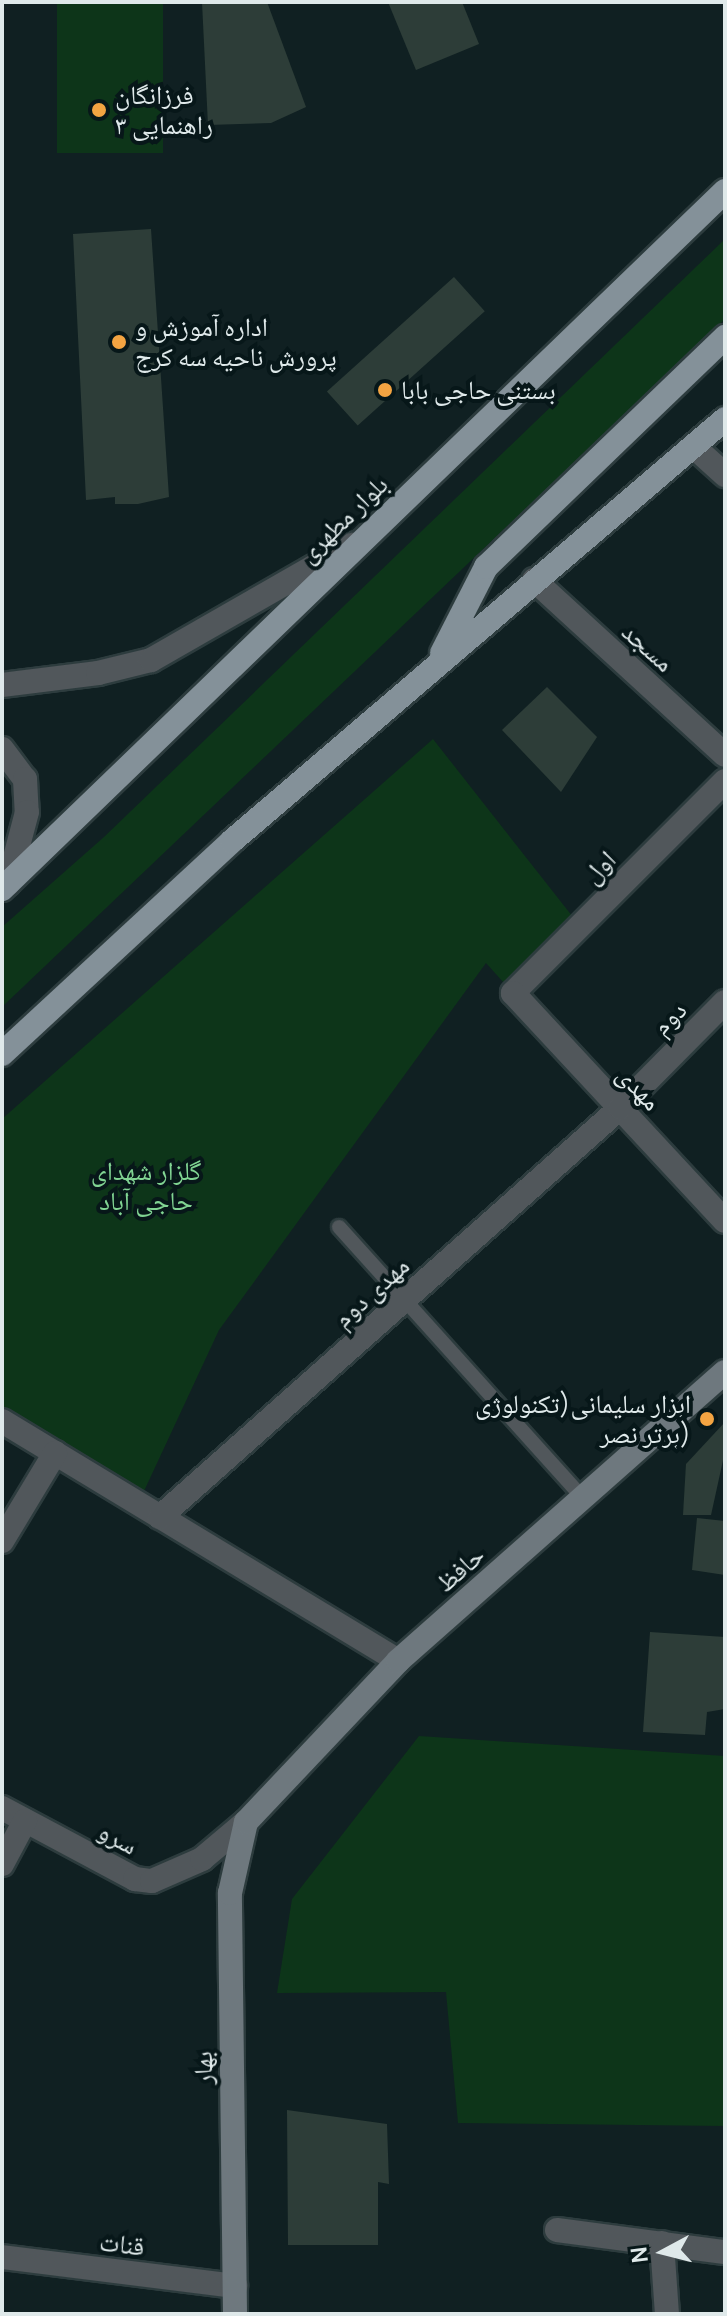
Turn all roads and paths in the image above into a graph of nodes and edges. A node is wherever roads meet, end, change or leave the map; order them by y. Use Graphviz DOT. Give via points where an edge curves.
graph roads {
  1 [pos="725,191"];
  2 [pos="725,337"];
  3 [pos="725,419"];
  4 [pos="694,447"];
  5 [pos="725,475"];
  6 [pos="361,540"];
  7 [pos="534,580"];
  8 [pos="436,666"];
  9 [pos="2,685"];
  10 [pos="2,749"];
  11 [pos="725,755"];
  12 [pos="725,781"];
  13 [pos="5,887"];
  14 [pos="513,993"];
  15 [pos="725,1002"];
  16 [pos="2,1054"];
  17 [pos="620,1108"];
  18 [pos="725,1221"];
  19 [pos="339,1227"];
  20 [pos="403,1300"];
  21 [pos="725,1372"];
  22 [pos="2,1421"];
  23 [pos="55,1453"];
  24 [pos="584,1499"];
  25 [pos="160,1517"];
  26 [pos="2,1541"];
  27 [pos="398,1661"];
  28 [pos="2,1808"];
  29 [pos="25,1821"];
  30 [pos="246,1822"];
  31 [pos="2,1864"];
  32 [pos="557,2230"];
  33 [pos="662,2243"];
  34 [pos="725,2252"];
  35 [pos="2,2257"];
  36 [pos="235,2286"];
  37 [pos="235,2314"];
  38 [pos="667,2314"];
  1 -- 6 [label="main road, بلوار مطهری"];
  2 -- 8 [label="main road" via="486,567"];
  3 -- 4 [label="main road"];
  4 -- 5 [label="street"];
  4 -- 7 [label="main road"];
  6 -- 9 [label="street" via="151,660 98,673"];
  6 -- 13 [label="main road, بلوار مطهری"];
  7 -- 8 [label="main road"];
  7 -- 11 [label="street, مسجد"];
  8 -- 16 [label="main road" via="232,841"];
  10 -- 13 [label="street" via="25,779 27,812"];
  12 -- 14 [label="street, اول"];
  14 -- 17 [label="street, مهدی"];
  15 -- 17 [label="street, دوم"];
  17 -- 18 [label="street, مهدی"];
  17 -- 20 [label="street, مهدی دوم"];
  19 -- 20 [label="lane"];
  20 -- 24 [label="lane"];
  20 -- 25 [label="street, مهدی دوم"];
  21 -- 24 [label="street, حافظ"];
  22 -- 23 [label="street"];
  23 -- 25 [label="street"];
  23 -- 26 [label="street"];
  24 -- 27 [label="street, حافظ"];
  25 -- 27 [label="street"];
  27 -- 30 [label="street, حافظ"];
  28 -- 29 [label="street, سرو"];
  29 -- 30 [label="street, سرو" via="135,1879 152,1881 202,1859"];
  29 -- 31 [label="street"];
  30 -- 36 [label="street, بهار" via="230,1893"];
  32 -- 33 [label="street"];
  33 -- 34 [label="street"];
  33 -- 38 [label="street"];
  35 -- 36 [label="street, قنات"];
  36 -- 37 [label="street, بهار"];
}
